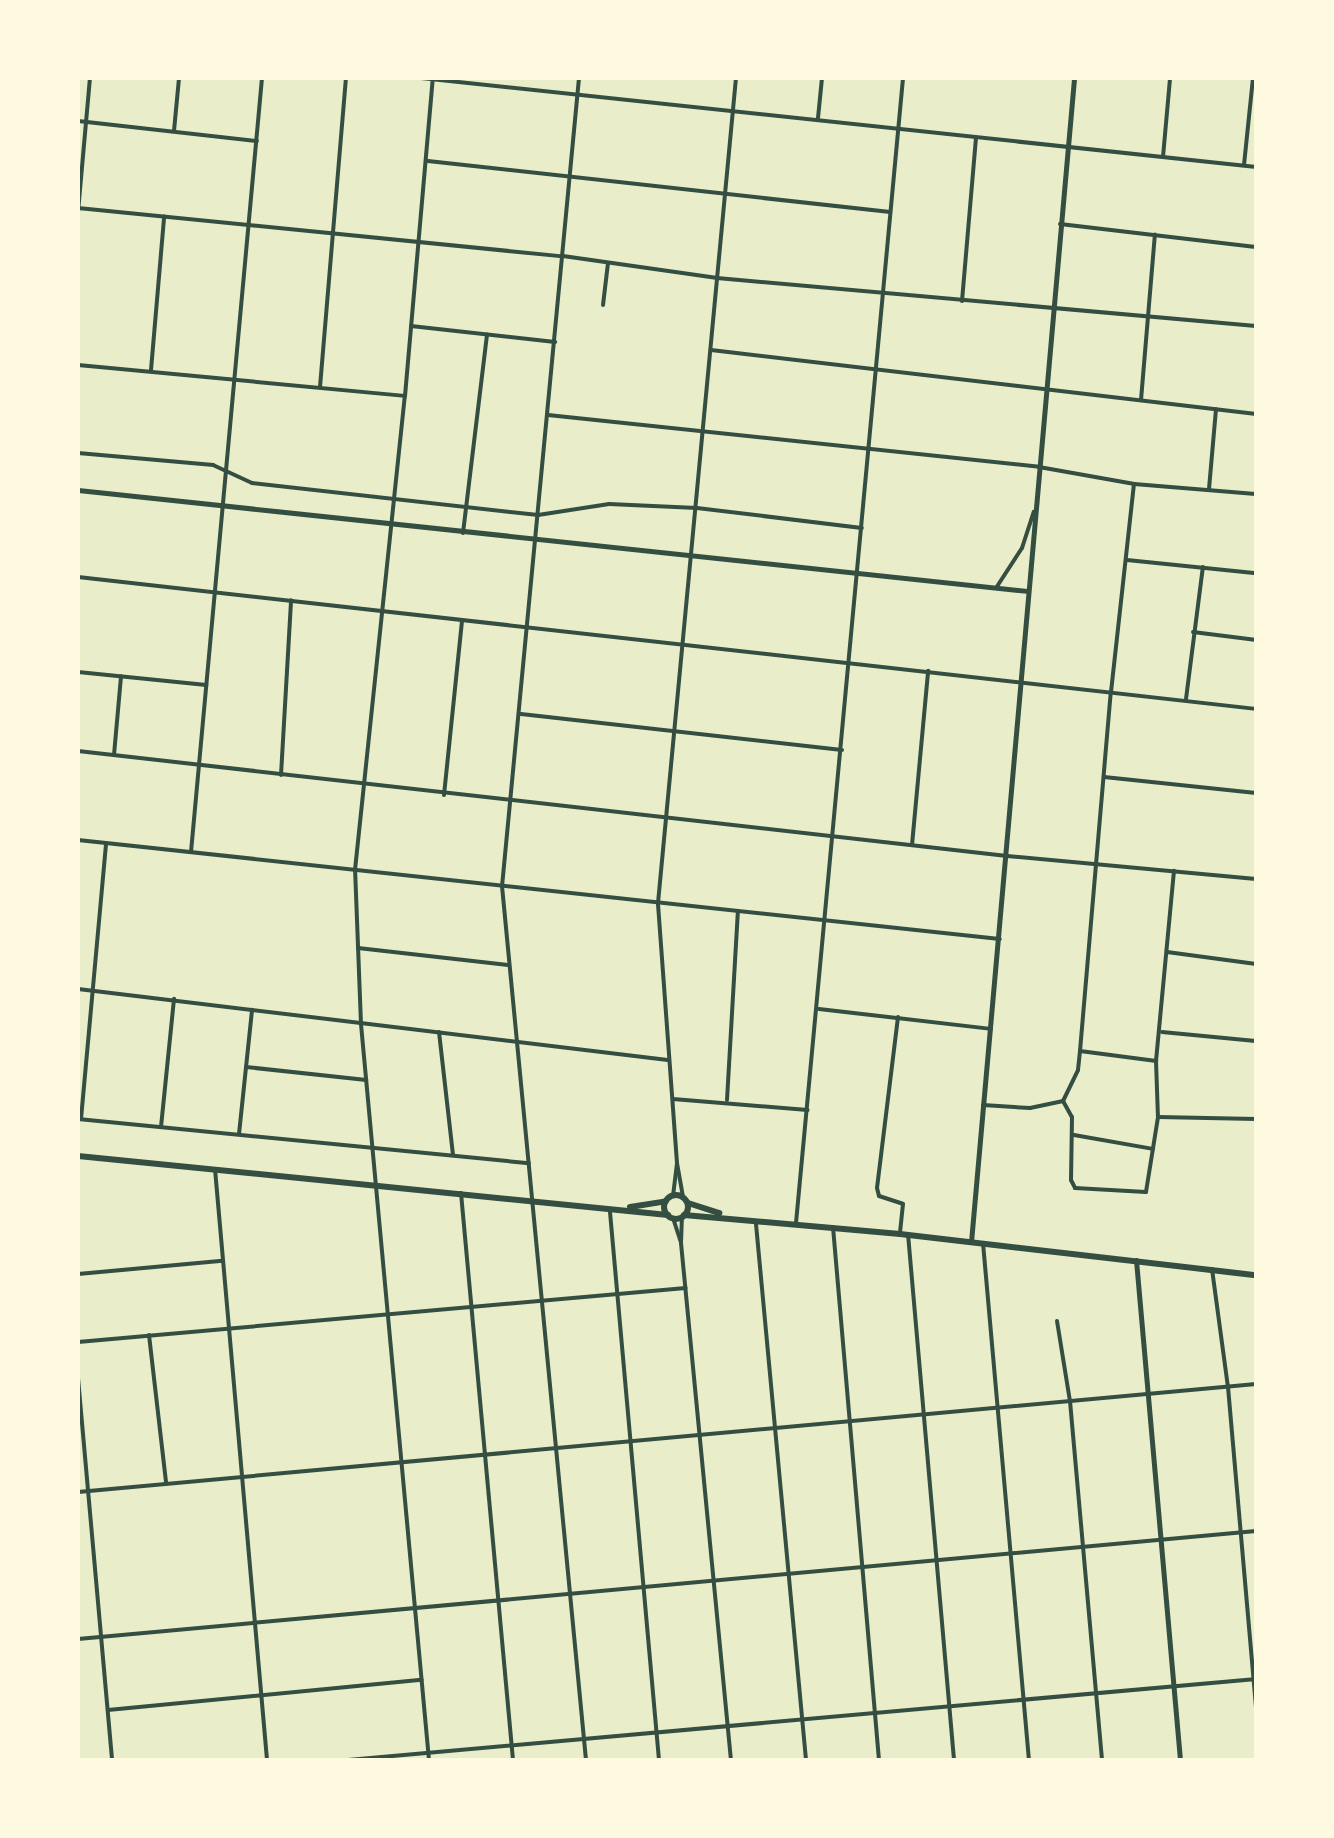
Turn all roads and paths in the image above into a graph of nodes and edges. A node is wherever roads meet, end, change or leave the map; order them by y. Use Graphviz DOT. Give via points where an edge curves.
graph roads {
  1 [pos="90,78"];
  2 [pos="179,78"];
  3 [pos="262,78"];
  4 [pos="346,78"];
  5 [pos="421,78"];
  6 [pos="433,78"];
  7 [pos="579,78"];
  8 [pos="736,78"];
  9 [pos="822,78"];
  10 [pos="903,78"];
  11 [pos="1074,78"];
  12 [pos="1170,78"];
  13 [pos="1252,78"];
  14 [pos="1254,90"];
  15 [pos="578,94"];
  16 [pos="733,111"];
  17 [pos="818,120"];
  18 [pos="78,121"];
  19 [pos="86,122"];
  20 [pos="898,128"];
  21 [pos="174,131"];
  22 [pos="976,138"];
  23 [pos="257,141"];
  24 [pos="1067,146"];
  25 [pos="1164,157"];
  26 [pos="426,160"];
  27 [pos="1244,165"];
  28 [pos="1256,167"];
  29 [pos="570,177"];
  30 [pos="725,194"];
  31 [pos="78,210"];
  32 [pos="890,212"];
  33 [pos="164,217"];
  34 [pos="1060,224"];
  35 [pos="249,225"];
  36 [pos="333,234"];
  37 [pos="1155,235"];
  38 [pos="419,242"];
  39 [pos="1256,248"];
  40 [pos="563,256"];
  41 [pos="608,263"];
  42 [pos="717,278"];
  43 [pos="882,293"];
  44 [pos="962,302"];
  45 [pos="603,304"];
  46 [pos="1052,311"];
  47 [pos="1149,314"];
  48 [pos="411,326"];
  49 [pos="1256,326"];
  50 [pos="488,334"];
  51 [pos="555,342"];
  52 [pos="712,350"];
  53 [pos="78,364"];
  54 [pos="876,369"];
  55 [pos="151,370"];
  56 [pos="234,381"];
  57 [pos="320,388"];
  58 [pos="1044,392"];
  59 [pos="405,396"];
  60 [pos="1141,400"];
  61 [pos="1216,409"];
  62 [pos="1256,414"];
  63 [pos="548,415"];
  64 [pos="704,431"];
  65 [pos="869,448"];
  66 [pos="78,453"];
  67 [pos="1039,467"];
  68 [pos="226,472"];
  69 [pos="1134,484"];
  70 [pos="78,490"];
  71 [pos="1209,490"];
  72 [pos="1256,494"];
  73 [pos="392,498"];
  74 [pos="223,506"];
  75 [pos="468,507"];
  76 [pos="697,508"];
  77 [pos="1034,512"];
  78 [pos="538,514"];
  79 [pos="390,524"];
  80 [pos="862,528"];
  81 [pos="463,532"];
  82 [pos="536,540"];
  83 [pos="693,558"];
  84 [pos="1127,560"];
  85 [pos="1203,567"];
  86 [pos="1256,573"];
  87 [pos="858,575"];
  88 [pos="78,576"];
  89 [pos="996,588"];
  90 [pos="215,591"];
  91 [pos="1027,591"];
  92 [pos="291,600"];
  93 [pos="380,610"];
  94 [pos="462,619"];
  95 [pos="528,626"];
  96 [pos="1193,632"];
  97 [pos="1256,640"];
  98 [pos="684,644"];
  99 [pos="848,662"];
  100 [pos="928,671"];
  101 [pos="78,672"];
  102 [pos="121,676"];
  103 [pos="1020,681"];
  104 [pos="206,685"];
  105 [pos="1110,692"];
  106 [pos="1186,700"];
  107 [pos="1256,709"];
  108 [pos="520,714"];
  109 [pos="675,730"];
  110 [pos="842,750"];
  111 [pos="78,751"];
  112 [pos="114,755"];
  113 [pos="199,765"];
  114 [pos="281,775"];
  115 [pos="1104,778"];
  116 [pos="363,784"];
  117 [pos="1256,793"];
  118 [pos="444,795"];
  119 [pos="510,802"];
  120 [pos="666,818"];
  121 [pos="834,835"];
  122 [pos="78,840"];
  123 [pos="106,843"];
  124 [pos="912,845"];
  125 [pos="191,852"];
  126 [pos="1008,856"];
  127 [pos="1096,864"];
  128 [pos="355,870"];
  129 [pos="1174,871"];
  130 [pos="1256,878"];
  131 [pos="502,886"];
  132 [pos="658,903"];
  133 [pos="738,912"];
  134 [pos="827,921"];
  135 [pos="1000,939"];
  136 [pos="358,948"];
  137 [pos="1165,952"];
  138 [pos="1256,964"];
  139 [pos="508,965"];
  140 [pos="78,989"];
  141 [pos="93,990"];
  142 [pos="174,999"];
  143 [pos="819,1008"];
  144 [pos="252,1010"];
  145 [pos="898,1017"];
  146 [pos="361,1024"];
  147 [pos="990,1029"];
  148 [pos="439,1032"];
  149 [pos="1162,1032"];
  150 [pos="516,1041"];
  151 [pos="1256,1041"];
  152 [pos="1080,1050"];
  153 [pos="668,1060"];
  154 [pos="1156,1062"];
  155 [pos="246,1067"];
  156 [pos="366,1080"];
  157 [pos="673,1099"];
  158 [pos="727,1100"];
  159 [pos="1063,1101"];
  160 [pos="983,1105"];
  161 [pos="810,1110"];
  162 [pos="1158,1117"];
  163 [pos="79,1119"];
  164 [pos="1256,1119"];
  165 [pos="161,1127"];
  166 [pos="239,1134"];
  167 [pos="1074,1136"];
  168 [pos="372,1147"];
  169 [pos="1154,1149"];
  170 [pos="453,1155"];
  171 [pos="78,1156"];
  172 [pos="530,1162"];
  173 [pos="678,1162"];
  174 [pos="215,1169"];
  175 [pos="375,1184"];
  176 [pos="461,1193"];
  177 [pos="670,1198"];
  178 [pos="534,1200"];
  179 [pos="685,1200"];
  180 [pos="610,1207"];
  181 [pos="624,1208"];
  182 [pos="677,1216"];
  183 [pos="730,1216"];
  184 [pos="756,1219"];
  185 [pos="796,1224"];
  186 [pos="832,1227"];
  187 [pos="904,1234"];
  188 [pos="971,1242"];
  189 [pos="983,1243"];
  190 [pos="1136,1260"];
  191 [pos="222,1262"];
  192 [pos="1212,1269"];
  193 [pos="78,1274"];
  194 [pos="1256,1275"];
  195 [pos="686,1288"];
  196 [pos="617,1294"];
  197 [pos="545,1300"];
  198 [pos="472,1307"];
  199 [pos="390,1314"];
  200 [pos="1057,1320"];
  201 [pos="229,1328"];
  202 [pos="150,1336"];
  203 [pos="78,1342"];
  204 [pos="78,1378"];
  205 [pos="1256,1384"];
  206 [pos="1228,1387"];
  207 [pos="1148,1394"];
  208 [pos="1070,1401"];
  209 [pos="998,1408"];
  210 [pos="923,1414"];
  211 [pos="850,1421"];
  212 [pos="774,1428"];
  213 [pos="700,1435"];
  214 [pos="630,1441"];
  215 [pos="558,1448"];
  216 [pos="485,1454"];
  217 [pos="403,1462"];
  218 [pos="242,1476"];
  219 [pos="166,1483"];
  220 [pos="78,1492"];
  221 [pos="88,1492"];
  222 [pos="1256,1532"];
  223 [pos="1241,1533"];
  224 [pos="1160,1540"];
  225 [pos="1083,1547"];
  226 [pos="1010,1554"];
  227 [pos="936,1560"];
  228 [pos="862,1567"];
  229 [pos="788,1574"];
  230 [pos="714,1581"];
  231 [pos="643,1587"];
  232 [pos="571,1594"];
  233 [pos="498,1600"];
  234 [pos="416,1608"];
  235 [pos="255,1622"];
  236 [pos="100,1637"];
  237 [pos="78,1639"];
  238 [pos="1255,1679"];
  239 [pos="422,1680"];
  240 [pos="1173,1686"];
  241 [pos="1096,1693"];
  242 [pos="261,1695"];
  243 [pos="1023,1700"];
  244 [pos="949,1706"];
  245 [pos="1256,1709"];
  246 [pos="107,1710"];
  247 [pos="874,1713"];
  248 [pos="802,1720"];
  249 [pos="728,1726"];
  250 [pos="656,1733"];
  251 [pos="584,1739"];
  252 [pos="511,1746"];
  253 [pos="428,1753"];
  254 [pos="112,1760"];
  255 [pos="267,1760"];
  256 [pos="348,1760"];
  257 [pos="429,1760"];
  258 [pos="512,1760"];
  259 [pos="586,1760"];
  260 [pos="659,1760"];
  261 [pos="731,1760"];
  262 [pos="806,1760"];
  263 [pos="879,1760"];
  264 [pos="954,1760"];
  265 [pos="1029,1760"];
  266 [pos="1102,1760"];
  267 [pos="1180,1760"];
  1 -- 19 [label="street"];
  2 -- 21 [label="street"];
  3 -- 23 [label="street"];
  4 -- 36 [label="street"];
  5 -- 6 [label="street"];
  6 -- 15 [label="street"];
  6 -- 26 [label="street"];
  7 -- 15 [label="street"];
  8 -- 16 [label="street"];
  9 -- 17 [label="street"];
  10 -- 20 [label="street"];
  11 -- 24 [label="street"];
  12 -- 25 [label="street"];
  13 -- 14 [label="street"];
  14 -- 27 [label="street"];
  15 -- 16 [label="street"];
  15 -- 29 [label="street"];
  16 -- 17 [label="street"];
  16 -- 30 [label="street"];
  17 -- 20 [label="street"];
  18 -- 19 [label="street"];
  19 -- 21 [label="street"];
  19 -- 31 [label="street"];
  20 -- 22 [label="street"];
  20 -- 32 [label="street"];
  21 -- 23 [label="street"];
  22 -- 24 [label="street"];
  22 -- 44 [label="street"];
  23 -- 35 [label="street"];
  24 -- 25 [label="street"];
  24 -- 34 [label="street"];
  25 -- 27 [label="street"];
  26 -- 29 [label="street"];
  26 -- 38 [label="street"];
  27 -- 28 [label="street"];
  29 -- 30 [label="street"];
  29 -- 40 [label="street"];
  30 -- 32 [label="street"];
  30 -- 42 [label="street"];
  31 -- 33 [label="street"];
  32 -- 43 [label="street"];
  33 -- 35 [label="street"];
  33 -- 55 [label="street"];
  34 -- 37 [label="street"];
  34 -- 46 [label="street"];
  35 -- 36 [label="street"];
  35 -- 56 [label="street"];
  36 -- 38 [label="street"];
  36 -- 57 [label="street"];
  37 -- 39 [label="street"];
  37 -- 47 [label="street"];
  38 -- 40 [label="street"];
  38 -- 48 [label="street"];
  40 -- 41 [label="street"];
  40 -- 51 [label="street"];
  41 -- 42 [label="street"];
  41 -- 45 [label="street"];
  42 -- 43 [label="street"];
  42 -- 52 [label="street"];
  43 -- 44 [label="street"];
  43 -- 54 [label="street"];
  44 -- 46 [label="street"];
  46 -- 47 [label="street"];
  46 -- 58 [label="street"];
  47 -- 49 [label="street"];
  47 -- 60 [label="street"];
  48 -- 50 [label="street"];
  48 -- 59 [label="street"];
  50 -- 51 [label="street"];
  50 -- 75 [label="street"];
  51 -- 63 [label="street"];
  52 -- 54 [label="street"];
  52 -- 64 [label="street"];
  53 -- 55 [label="street"];
  54 -- 58 [label="street"];
  54 -- 65 [label="street"];
  55 -- 56 [label="street"];
  56 -- 57 [label="street"];
  56 -- 68 [label="street"];
  57 -- 59 [label="street"];
  58 -- 60 [label="street"];
  58 -- 67 [label="street"];
  59 -- 73 [label="street"];
  60 -- 61 [label="street"];
  61 -- 62 [label="street"];
  61 -- 71 [label="street"];
  63 -- 64 [label="street"];
  63 -- 78 [label="street"];
  64 -- 65 [label="street"];
  64 -- 76 [label="street"];
  65 -- 67 [label="street"];
  65 -- 80 [label="street"];
  66 -- 68 [label="street" via="169,459"];
  67 -- 69 [label="street"];
  67 -- 77 [label="street"];
  68 -- 73 [label="street" via="252,483"];
  68 -- 74 [label="street"];
  69 -- 71 [label="street"];
  69 -- 84 [label="street"];
  70 -- 74 [label="street"];
  71 -- 72 [label="street"];
  73 -- 75 [label="street"];
  73 -- 79 [label="street"];
  74 -- 79 [label="street"];
  74 -- 90 [label="street"];
  75 -- 78 [label="street"];
  75 -- 81 [label="street"];
  76 -- 78 [label="street" via="592,504"];
  76 -- 80 [label="street"];
  76 -- 83 [label="street"];
  77 -- 89 [label="street" via="1022,548"];
  77 -- 91 [label="street"];
  78 -- 82 [label="street"];
  79 -- 81 [label="street"];
  79 -- 93 [label="street"];
  80 -- 87 [label="street"];
  81 -- 82 [label="street"];
  82 -- 83 [label="street"];
  82 -- 95 [label="street"];
  83 -- 87 [label="street"];
  83 -- 98 [label="street"];
  84 -- 85 [label="street"];
  84 -- 105 [label="street"];
  85 -- 86 [label="street"];
  85 -- 96 [label="street"];
  87 -- 89 [label="street"];
  87 -- 99 [label="street"];
  88 -- 90 [label="street"];
  89 -- 91 [label="street"];
  90 -- 92 [label="street"];
  90 -- 104 [label="street"];
  91 -- 103 [label="street"];
  92 -- 93 [label="street"];
  92 -- 114 [label="street"];
  93 -- 94 [label="street"];
  93 -- 116 [label="street"];
  94 -- 95 [label="street"];
  94 -- 118 [label="street"];
  95 -- 98 [label="street"];
  95 -- 108 [label="street"];
  96 -- 97 [label="street"];
  96 -- 106 [label="street"];
  98 -- 99 [label="street"];
  98 -- 109 [label="street"];
  99 -- 100 [label="street"];
  99 -- 110 [label="street"];
  100 -- 103 [label="street"];
  100 -- 124 [label="street"];
  101 -- 102 [label="street"];
  102 -- 104 [label="street"];
  102 -- 112 [label="street"];
  103 -- 105 [label="street"];
  103 -- 126 [label="street"];
  104 -- 113 [label="street"];
  105 -- 106 [label="street"];
  105 -- 115 [label="street"];
  106 -- 107 [label="street"];
  108 -- 109 [label="street"];
  108 -- 119 [label="street"];
  109 -- 110 [label="street"];
  109 -- 120 [label="street"];
  110 -- 121 [label="street"];
  111 -- 112 [label="street"];
  112 -- 113 [label="street"];
  113 -- 114 [label="street"];
  113 -- 125 [label="street"];
  114 -- 116 [label="street"];
  115 -- 117 [label="street"];
  115 -- 127 [label="street"];
  116 -- 118 [label="street"];
  116 -- 128 [label="street"];
  118 -- 119 [label="street"];
  119 -- 120 [label="street"];
  119 -- 131 [label="street"];
  120 -- 121 [label="street"];
  120 -- 132 [label="street"];
  121 -- 124 [label="street"];
  121 -- 134 [label="street"];
  122 -- 123 [label="street"];
  123 -- 125 [label="street"];
  123 -- 141 [label="street"];
  124 -- 126 [label="street"];
  125 -- 128 [label="street"];
  126 -- 127 [label="street"];
  126 -- 135 [label="street"];
  127 -- 129 [label="street"];
  127 -- 152 [label="street"];
  128 -- 131 [label="street"];
  128 -- 136 [label="street"];
  129 -- 130 [label="street"];
  129 -- 137 [label="street"];
  131 -- 132 [label="street"];
  131 -- 139 [label="street"];
  132 -- 133 [label="street"];
  132 -- 153 [label="street"];
  133 -- 134 [label="street"];
  133 -- 158 [label="street"];
  134 -- 135 [label="street"];
  134 -- 143 [label="street"];
  135 -- 147 [label="street"];
  136 -- 139 [label="street"];
  136 -- 146 [label="street"];
  137 -- 138 [label="street"];
  137 -- 149 [label="street"];
  139 -- 150 [label="street"];
  140 -- 141 [label="street"];
  141 -- 142 [label="street"];
  141 -- 163 [label="street"];
  142 -- 144 [label="street"];
  142 -- 165 [label="street"];
  143 -- 145 [label="street"];
  143 -- 161 [label="street"];
  144 -- 146 [label="street"];
  144 -- 155 [label="street"];
  145 -- 147 [label="street"];
  145 -- 187 [label="street" via="877,1188 879,1196 903,1204"];
  146 -- 148 [label="street"];
  146 -- 156 [label="street"];
  147 -- 160 [label="street"];
  148 -- 150 [label="street"];
  148 -- 170 [label="street"];
  149 -- 151 [label="street"];
  149 -- 154 [label="street"];
  150 -- 153 [label="street"];
  150 -- 172 [label="street"];
  152 -- 154 [label="street"];
  152 -- 159 [label="street"];
  153 -- 157 [label="street"];
  154 -- 162 [label="street"];
  155 -- 156 [label="street"];
  155 -- 166 [label="street"];
  156 -- 168 [label="street"];
  157 -- 158 [label="street"];
  157 -- 173 [label="street"];
  158 -- 161 [label="street"];
  159 -- 160 [label="street" via="1030,1108"];
  159 -- 167 [label="street"];
  160 -- 188 [label="street"];
  161 -- 185 [label="street"];
  162 -- 164 [label="street"];
  162 -- 169 [label="street"];
  163 -- 165 [label="street"];
  165 -- 166 [label="street"];
  166 -- 168 [label="street"];
  167 -- 169 [label="street"];
  167 -- 169 [label="street" via="1075,1188 1146,1192"];
  168 -- 170 [label="street"];
  168 -- 175 [label="street"];
  170 -- 172 [label="street"];
  171 -- 174 [label="main road"];
  172 -- 178 [label="street"];
  173 -- 177 [label="street"];
  173 -- 179 [label="street"];
  174 -- 175 [label="main road"];
  174 -- 191 [label="street"];
  175 -- 176 [label="main road"];
  175 -- 199 [label="street"];
  176 -- 178 [label="main road"];
  176 -- 198 [label="street"];
  177 -- 179 [label="main road"];
  177 -- 181 [label="main road"];
  177 -- 182 [label="main road"];
  178 -- 180 [label="main road"];
  178 -- 197 [label="street"];
  179 -- 182 [label="main road"];
  179 -- 183 [label="main road"];
  180 -- 181 [label="main road"];
  180 -- 196 [label="street"];
  181 -- 182 [label="main road"];
  182 -- 183 [label="main road"];
  182 -- 195 [label="street"];
  183 -- 184 [label="main road"];
  184 -- 185 [label="main road"];
  184 -- 212 [label="street"];
  185 -- 186 [label="main road"];
  186 -- 187 [label="main road"];
  186 -- 211 [label="street"];
  187 -- 188 [label="main road"];
  187 -- 210 [label="street"];
  188 -- 189 [label="main road"];
  189 -- 190 [label="main road"];
  189 -- 209 [label="street"];
  190 -- 192 [label="main road"];
  190 -- 207 [label="street"];
  191 -- 193 [label="street"];
  191 -- 201 [label="street"];
  192 -- 194 [label="main road"];
  192 -- 206 [label="street"];
  195 -- 196 [label="street"];
  195 -- 213 [label="street"];
  196 -- 197 [label="street"];
  196 -- 214 [label="street"];
  197 -- 198 [label="street"];
  197 -- 215 [label="street"];
  198 -- 199 [label="street"];
  198 -- 216 [label="street"];
  199 -- 201 [label="street"];
  199 -- 217 [label="street"];
  200 -- 208 [label="street"];
  201 -- 202 [label="street"];
  201 -- 218 [label="street"];
  202 -- 203 [label="street"];
  202 -- 219 [label="street"];
  204 -- 221 [label="street"];
  205 -- 206 [label="street"];
  206 -- 207 [label="street"];
  206 -- 223 [label="street"];
  207 -- 208 [label="street"];
  207 -- 224 [label="street"];
  208 -- 209 [label="street"];
  208 -- 225 [label="street"];
  209 -- 210 [label="street"];
  209 -- 226 [label="street"];
  210 -- 211 [label="street"];
  210 -- 227 [label="street"];
  211 -- 212 [label="street"];
  211 -- 228 [label="street"];
  212 -- 213 [label="street"];
  212 -- 229 [label="street"];
  213 -- 214 [label="street"];
  213 -- 230 [label="street"];
  214 -- 215 [label="street"];
  214 -- 231 [label="street"];
  215 -- 216 [label="street"];
  215 -- 232 [label="street"];
  216 -- 217 [label="street"];
  216 -- 233 [label="street"];
  217 -- 218 [label="street"];
  217 -- 234 [label="street"];
  218 -- 219 [label="street"];
  218 -- 235 [label="street"];
  219 -- 221 [label="street"];
  220 -- 221 [label="street"];
  221 -- 236 [label="street"];
  222 -- 223 [label="street"];
  223 -- 224 [label="street"];
  223 -- 238 [label="street"];
  224 -- 225 [label="street"];
  224 -- 240 [label="street"];
  225 -- 226 [label="street"];
  225 -- 241 [label="street"];
  226 -- 227 [label="street"];
  226 -- 243 [label="street"];
  227 -- 228 [label="street"];
  227 -- 244 [label="street"];
  228 -- 229 [label="street"];
  228 -- 247 [label="street"];
  229 -- 230 [label="street"];
  229 -- 248 [label="street"];
  230 -- 231 [label="street"];
  230 -- 249 [label="street"];
  231 -- 232 [label="street"];
  231 -- 250 [label="street"];
  232 -- 233 [label="street"];
  232 -- 251 [label="street"];
  233 -- 234 [label="street"];
  233 -- 252 [label="street"];
  234 -- 235 [label="street"];
  234 -- 239 [label="street"];
  235 -- 236 [label="street"];
  235 -- 242 [label="street"];
  236 -- 237 [label="street"];
  236 -- 246 [label="street"];
  238 -- 240 [label="street"];
  238 -- 245 [label="street"];
  239 -- 242 [label="street"];
  239 -- 253 [label="street"];
  240 -- 241 [label="street"];
  240 -- 267 [label="street"];
  241 -- 243 [label="street"];
  241 -- 266 [label="street"];
  242 -- 246 [label="street"];
  242 -- 255 [label="street"];
  243 -- 244 [label="street"];
  243 -- 265 [label="street"];
  244 -- 247 [label="street"];
  244 -- 264 [label="street"];
  246 -- 254 [label="street"];
  247 -- 248 [label="street"];
  247 -- 263 [label="street"];
  248 -- 249 [label="street"];
  248 -- 262 [label="street"];
  249 -- 250 [label="street"];
  249 -- 261 [label="street"];
  250 -- 251 [label="street"];
  250 -- 260 [label="street"];
  251 -- 252 [label="street"];
  251 -- 259 [label="street"];
  252 -- 253 [label="street"];
  252 -- 258 [label="street"];
  253 -- 256 [label="street"];
  253 -- 257 [label="street"];
}
